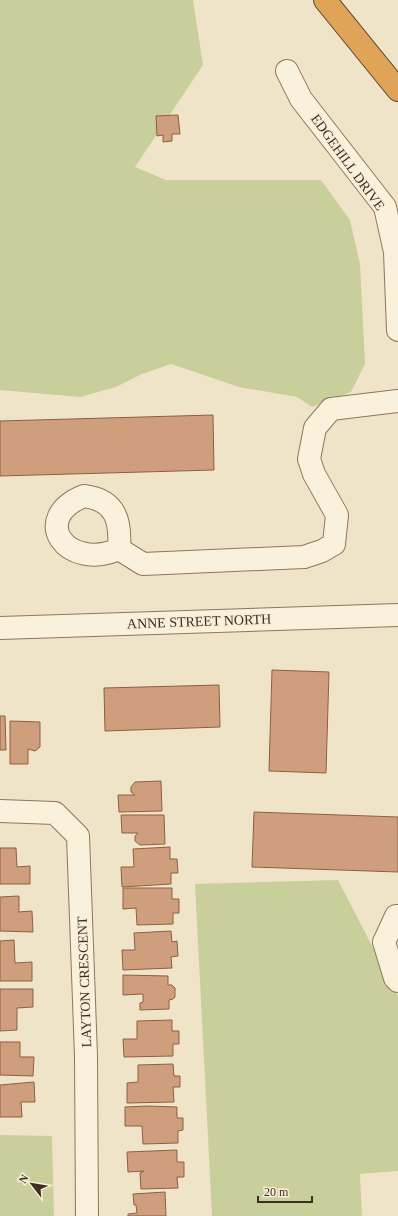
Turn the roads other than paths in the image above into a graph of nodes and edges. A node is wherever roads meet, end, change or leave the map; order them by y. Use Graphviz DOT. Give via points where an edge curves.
graph roads {
  1 [pos="325,0"];
  2 [pos="287,71"];
  3 [pos="398,90"];
  4 [pos="398,330"];
  5 [pos="398,401"];
  6 [pos="119,549"];
  7 [pos="398,615"];
  8 [pos="0,628"];
  9 [pos="0,812"];
  10 [pos="398,916"];
  11 [pos="398,981"];
  12 [pos="87,1216"];
  1 -- 3 [label="highway"];
  2 -- 4 [label="street, EDGEHILL DRIVE" via="301,98 385,207 395,252"];
  5 -- 6 [label="street" via="331,409 315,428 309,459 314,474 337,515 334,544 322,551 304,557 143,564"];
  7 -- 8 [label="street, ANNE STREET NORTH"];
  9 -- 12 [label="street, LAYTON CRESCENT" via="55,813 78,836 86,1056"];
  10 -- 11 [label="street" via="384,942"];
}
